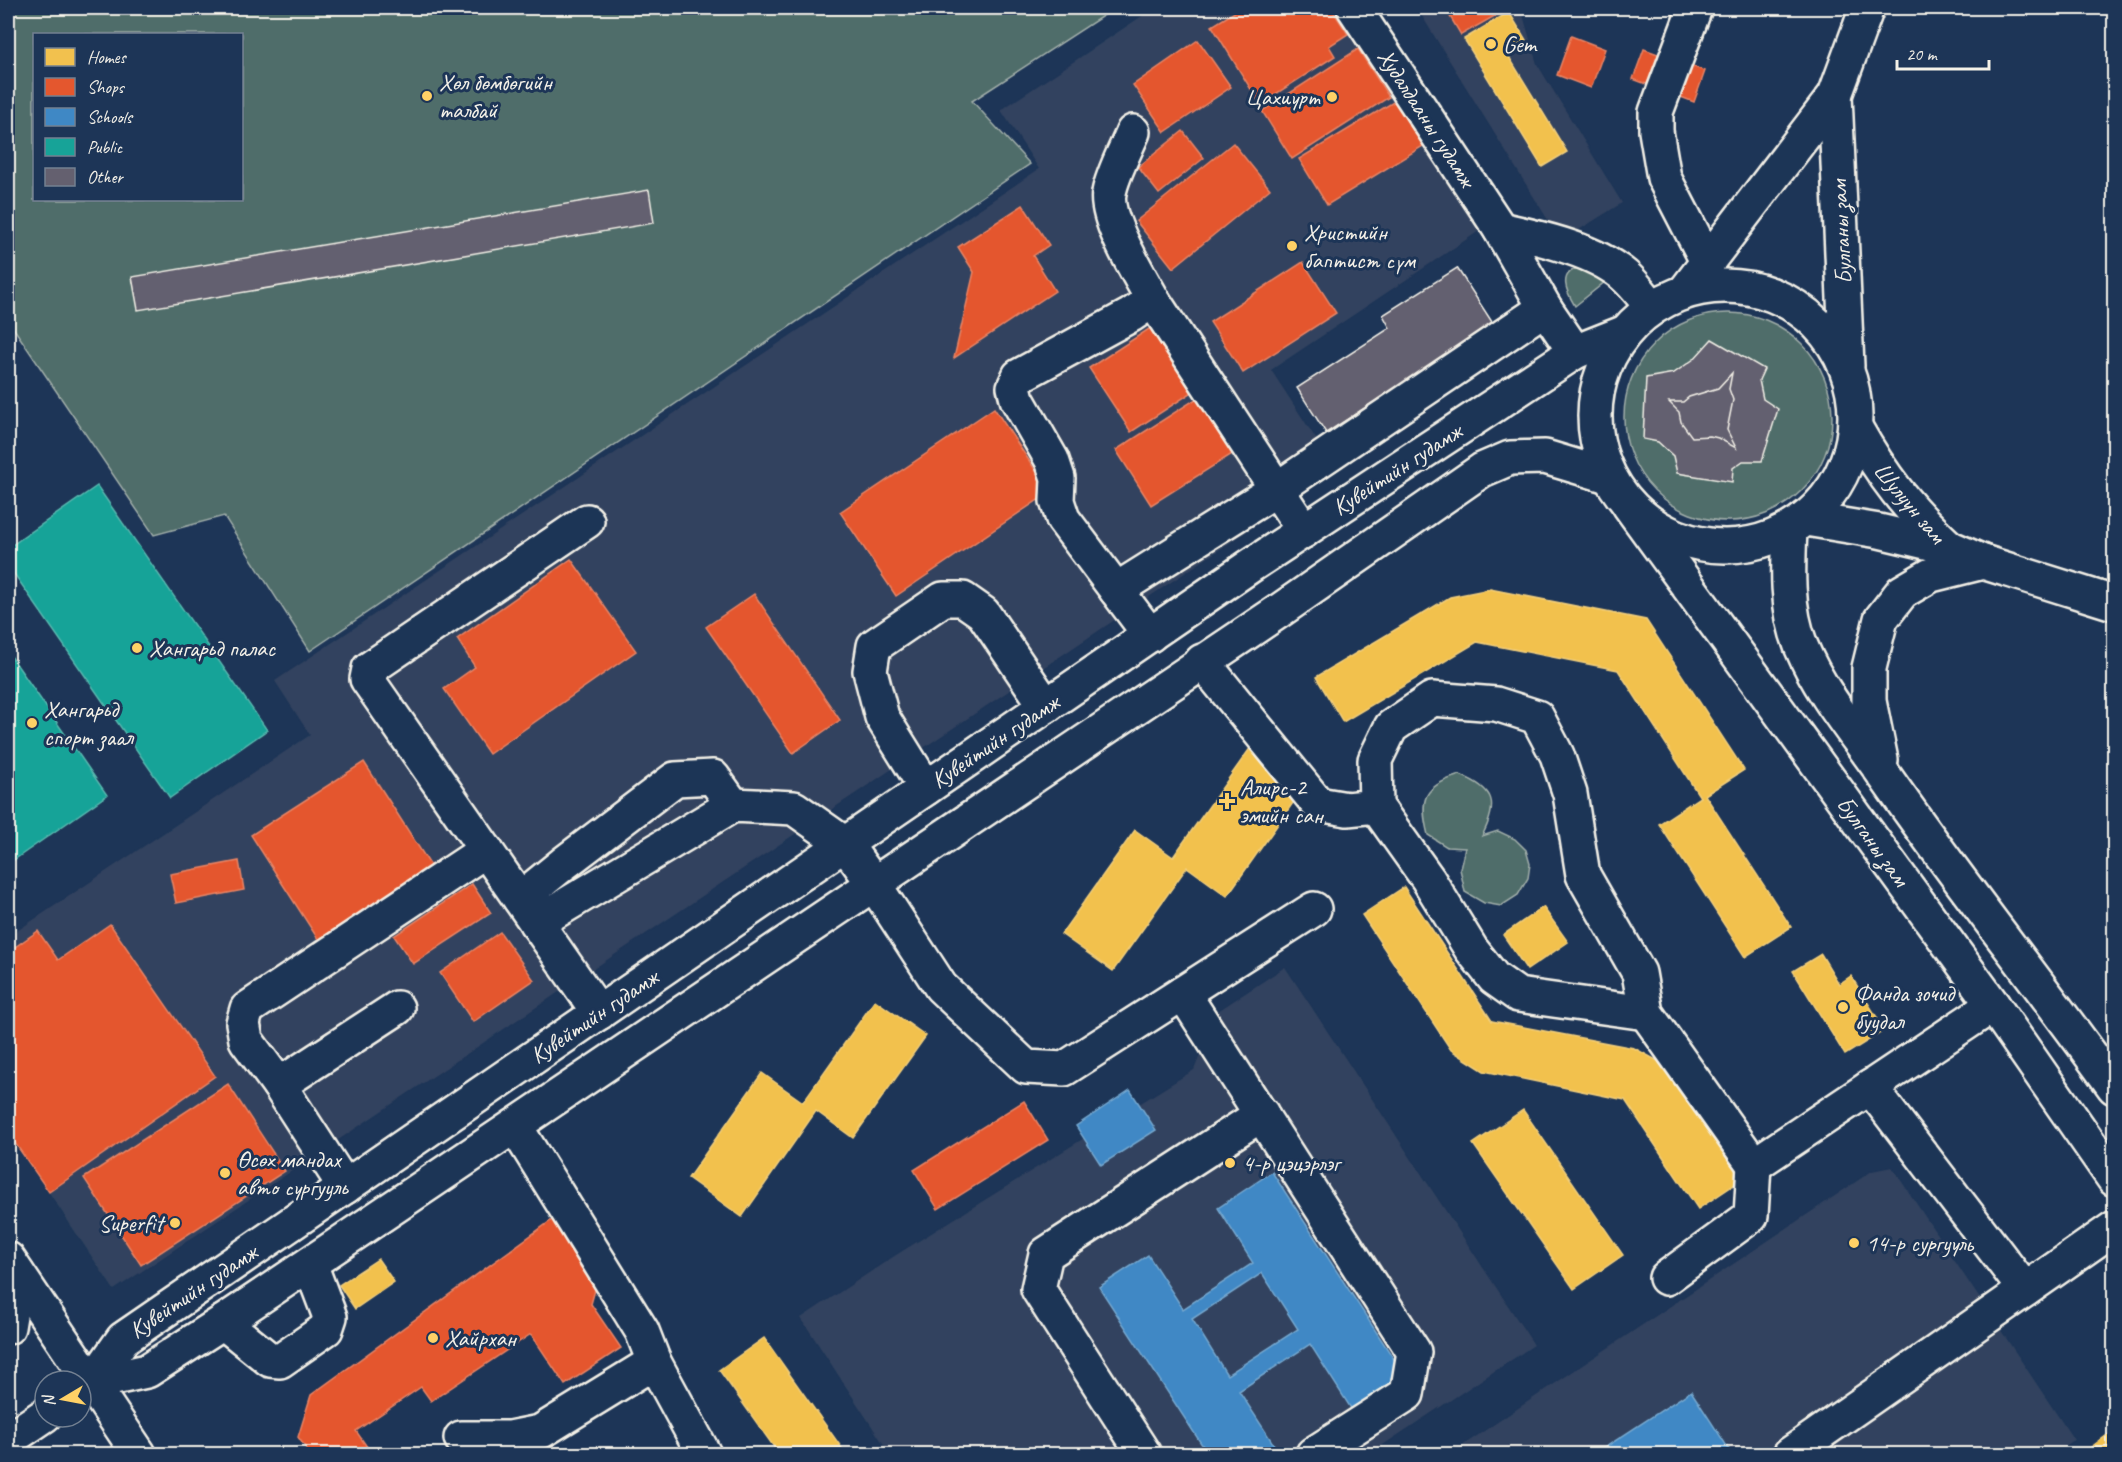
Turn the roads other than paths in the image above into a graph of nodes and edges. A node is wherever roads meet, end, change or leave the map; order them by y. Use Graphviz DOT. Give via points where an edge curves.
graph roads {
  1 [pos="1354,8"];
  2 [pos="1695,8"];
  3 [pos="1867,8"];
  4 [pos="1835,95"];
  5 [pos="1133,132"];
  6 [pos="1500,229"];
  7 [pos="1708,262"];
  8 [pos="1686,290"];
  9 [pos="1153,300"];
  10 [pos="1652,307"];
  11 [pos="1545,308"];
  12 [pos="1623,333"];
  13 [pos="1575,352"];
  14 [pos="1847,369"];
  15 [pos="1855,427"];
  16 [pos="1608,476"];
  17 [pos="1276,489"];
  18 [pos="1629,505"];
  19 [pos="587,521"];
  20 [pos="1798,524"];
  21 [pos="1304,531"];
  22 [pos="1951,548"];
  23 [pos="1983,562"];
  24 [pos="1116,590"];
  25 [pos="2115,603"];
  26 [pos="1150,635"];
  27 [pos="1202,662"];
  28 [pos="1046,706"];
  29 [pos="1885,776"];
  30 [pos="926,788"];
  31 [pos="732,805"];
  32 [pos="1376,806"];
  33 [pos="846,844"];
  34 [pos="486,850"];
  35 [pos="874,884"];
  36 [pos="1314,909"];
  37 [pos="528,911"];
  38 [pos="1183,993"];
  39 [pos="1993,1005"];
  40 [pos="397,1008"];
  41 [pos="599,1013"];
  42 [pos="1646,1014"];
  43 [pos="279,1085"];
  44 [pos="2115,1086"];
  45 [pos="1870,1087"];
  46 [pos="1262,1114"];
  47 [pos="514,1126"];
  48 [pos="1754,1165"];
  49 [pos="2115,1179"];
  50 [pos="345,1187"];
  51 [pos="2115,1228"];
  52 [pos="310,1264"];
  53 [pos="12,1266"];
  54 [pos="1666,1278"];
  55 [pos="2025,1290"];
  56 [pos="223,1322"];
  57 [pos="8,1327"];
  58 [pos="654,1362"];
  59 [pos="75,1369"];
  60 [pos="93,1378"];
  61 [pos="93,1385"];
  62 [pos="93,1396"];
  63 [pos="33,1423"];
  64 [pos="461,1438"];
  65 [pos="8,1440"];
  66 [pos="139,1455"];
  67 [pos="704,1455"];
  68 [pos="1144,1455"];
  69 [pos="1313,1455"];
  70 [pos="1790,1455"];
  1 -- 6 [label="main road, Худалдааны гудамж"];
  2 -- 7 [label="main road" via="1656,112 1656,131 1664,178"];
  3 -- 4 [label="main road, Булганы зам"];
  4 -- 7 [label="main road, Булганы зам"];
  4 -- 14 [label="main road, Булганы зам"];
  5 -- 9 [label="main road" via="1109,193 1109,207 1112,221"];
  6 -- 10 [label="main road" via="1552,241 1604,262 1629,279"];
  6 -- 11 [label="main road, Худалдааны гудамж"];
  7 -- 8 [label="main road, Булганы зам"];
  8 -- 10 [label="main road"];
  8 -- 14 [label="main road" via="1719,285 1751,287 1782,298 1809,316 1832,340"];
  9 -- 17 [label="main road"];
  9 -- 24 [label="main road" via="1019,376 1014,387 1052,460 1063,519"];
  10 -- 12 [label="main road"];
  11 -- 13 [label="main road, Худалдааны гудамж"];
  11 -- 17 [label="main road"];
  12 -- 13 [label="main road, Кувейтийн гудамж"];
  12 -- 16 [label="main road" via="1604,366 1595,402 1596,440"];
  13 -- 21 [label="main road, Кувейтийн гудамж"];
  14 -- 15 [label="main road"];
  15 -- 20 [label="main road" via="1847,462 1831,493"];
  15 -- 22 [label="main road, Шулуун зам" via="1896,493"];
  16 -- 18 [label="main road"];
  16 -- 27 [label="main road, Кувейтийн гудамж" via="1545,457 1510,458 1482,470"];
  17 -- 21 [label="main road"];
  17 -- 24 [label="main road"];
  18 -- 20 [label="main road" via="1656,527 1688,542 1723,547 1758,543"];
  18 -- 39 [label="main road, Булганы зам"];
  19 -- 34 [label="main road" via="369,669 367,679"];
  20 -- 22 [label="main road, Шулуун зам" via="1879,531"];
  20 -- 29 [label="main road, Булганы зам" via="1788,572 1790,610 1801,645 1816,677"];
  21 -- 26 [label="main road, Кувейтийн гудамж"];
  22 -- 23 [label="main road"];
  23 -- 25 [label="main road"];
  23 -- 29 [label="main road" via="1931,575 1902,592 1881,619 1869,668 1869,701"];
  24 -- 26 [label="main road"];
  26 -- 28 [label="main road, Кувейтийн гудамж"];
  27 -- 32 [label="main road" via="1318,804 1347,809"];
  27 -- 35 [label="main road, Кувейтийн гудамж"];
  28 -- 30 [label="main road, Кувейтийн гудамж"];
  28 -- 30 [label="main road" via="982,613 963,600 943,599 874,646 870,670 882,717"];
  29 -- 44 [label="main road, Булганы зам"];
  30 -- 33 [label="main road, Кувейтийн гудамж"];
  31 -- 33 [label="main road" via="794,808"];
  31 -- 37 [label="main road"];
  31 -- 37 [label="main road" via="713,777 675,779 562,864"];
  32 -- 42 [label="main road" via="1494,978 1518,995"];
  32 -- 42 [label="main road" via="1375,760 1391,727 1432,699 1496,704 1537,717 1557,755 1570,794 1583,875 1639,973"];
  33 -- 35 [label="main road"];
  33 -- 41 [label="main road, Кувейтийн гудамж"];
  34 -- 37 [label="main road"];
  34 -- 43 [label="main road" via="247,1009 243,1023 246,1040"];
  35 -- 38 [label="main road" via="941,987 1026,1066 1064,1069"];
  35 -- 47 [label="main road, Кувейтийн гудамж"];
  36 -- 38 [label="main road"];
  37 -- 41 [label="main road"];
  38 -- 46 [label="main road"];
  39 -- 45 [label="main road"];
  39 -- 49 [label="main road, Булганы зам"];
  40 -- 43 [label="main road"];
  41 -- 50 [label="main road, Кувейтийн гудамж"];
  42 -- 48 [label="main road"];
  43 -- 50 [label="main road"];
  45 -- 48 [label="main road"];
  45 -- 55 [label="main road"];
  46 -- 68 [label="main road" via="1046,1254 1038,1289"];
  46 -- 69 [label="main road" via="1414,1352 1407,1394"];
  47 -- 52 [label="main road, Кувейтийн гудамж"];
  47 -- 58 [label="main road" via="642,1331"];
  48 -- 54 [label="main road" via="1751,1216"];
  50 -- 60 [label="main road, Кувейтийн гудамж" via="123,1339"];
  51 -- 55 [label="main road"];
  52 -- 56 [label="main road, Кувейтийн гудамж"];
  52 -- 56 [label="main road" via="330,1317 326,1329 280,1361 270,1360"];
  53 -- 57 [label="main road"];
  53 -- 59 [label="main road"];
  55 -- 70 [label="main road"];
  56 -- 61 [label="main road, Кувейтийн гудамж" via="147,1371"];
  58 -- 64 [label="main road" via="540,1432 510,1438"];
  58 -- 67 [label="main road"];
  62 -- 66 [label="main road"];
  63 -- 65 [label="main road"];
}
